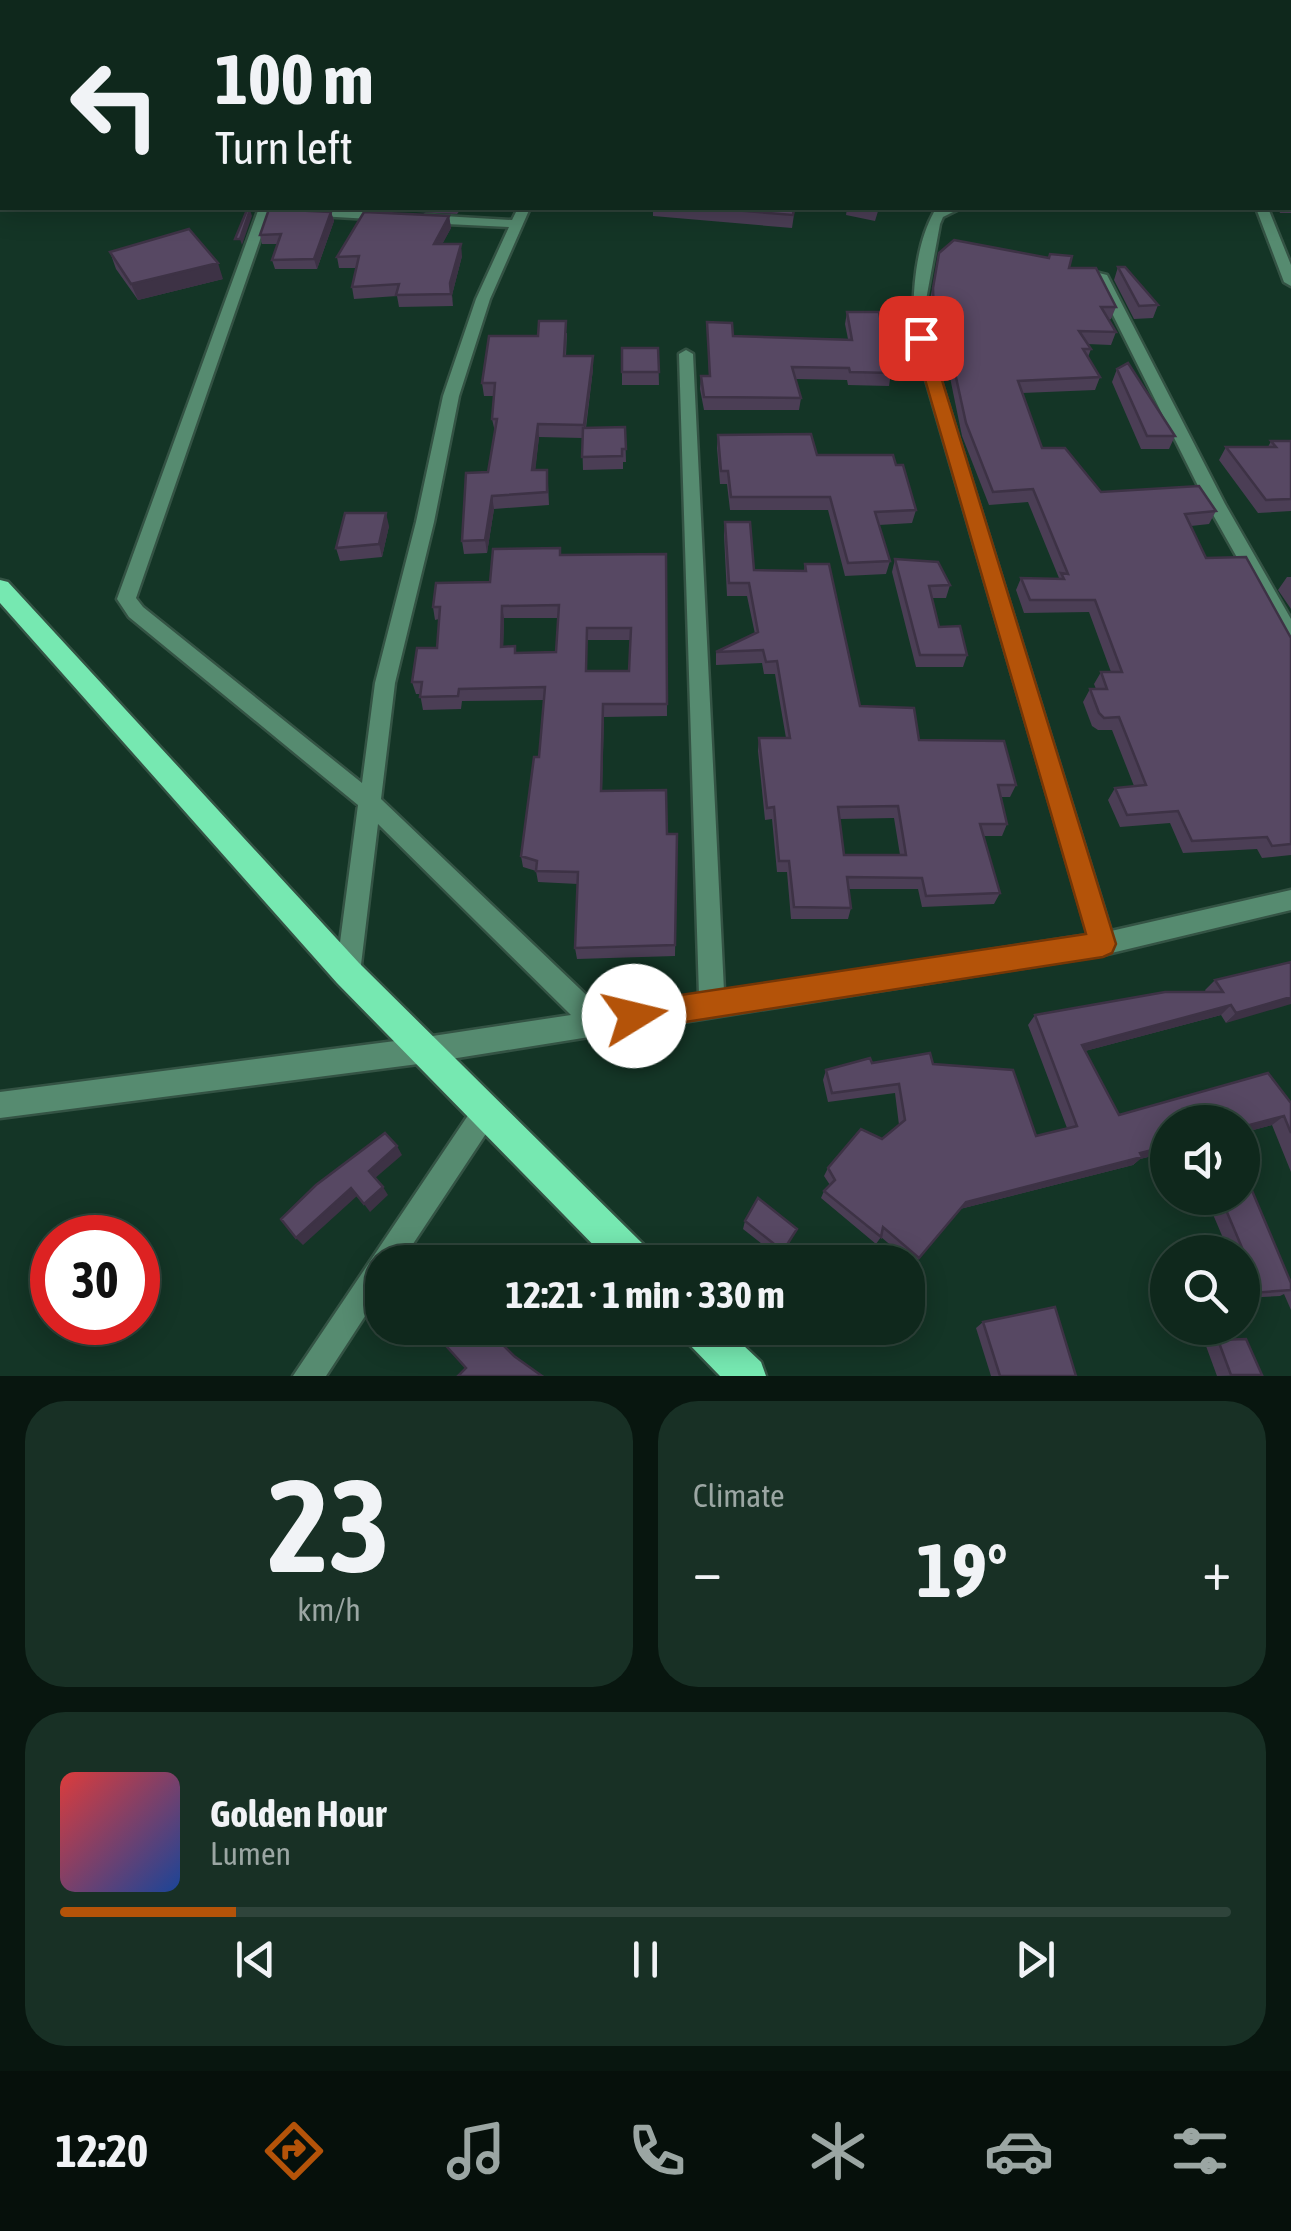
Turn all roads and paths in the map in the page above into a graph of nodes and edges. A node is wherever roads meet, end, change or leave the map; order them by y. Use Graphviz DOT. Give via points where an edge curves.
graph roads {
  1 [pos="265,210"];
  2 [pos="301,210"];
  3 [pos="950,210"];
  4 [pos="1263,210"];
  5 [pos="520,216"];
  6 [pos="1100,275"];
  7 [pos="1291,282"];
  8 [pos="686,354"];
  9 [pos="0,588"];
  10 [pos="1291,636"];
  11 [pos="370,802"];
  12 [pos="1291,900"];
  13 [pos="1103,944"];
  14 [pos="348,973"];
  15 [pos="712,1003"];
  16 [pos="596,1022"];
  17 [pos="426,1050"];
  18 [pos="0,1105"];
  19 [pos="486,1111"];
  20 [pos="396,1245"];
  21 [pos="618,1245"];
  22 [pos="365,1291"];
  23 [pos="716,1345"];
  24 [pos="308,1376"];
  25 [pos="747,1376"];
  1 -- 11 [label="street" via="126,598"];
  2 -- 5 [label="street"];
  3 -- 13 [label="street" via="934,224 919,300 921,338"];
  4 -- 7 [label="street"];
  5 -- 11 [label="street" via="483,299 452,396 385,683"];
  6 -- 10 [label="street"];
  8 -- 15 [label="street"];
  9 -- 14 [label="main road"];
  11 -- 14 [label="street"];
  11 -- 16 [label="street"];
  12 -- 13 [label="street"];
  13 -- 15 [label="street"];
  14 -- 17 [label="main road"];
  15 -- 16 [label="street"];
  16 -- 17 [label="street"];
  17 -- 18 [label="street"];
  17 -- 19 [label="main road"];
  19 -- 20 [label="street"];
  19 -- 21 [label="main road"];
  22 -- 24 [label="street"];
  23 -- 25 [label="main road"];
}
